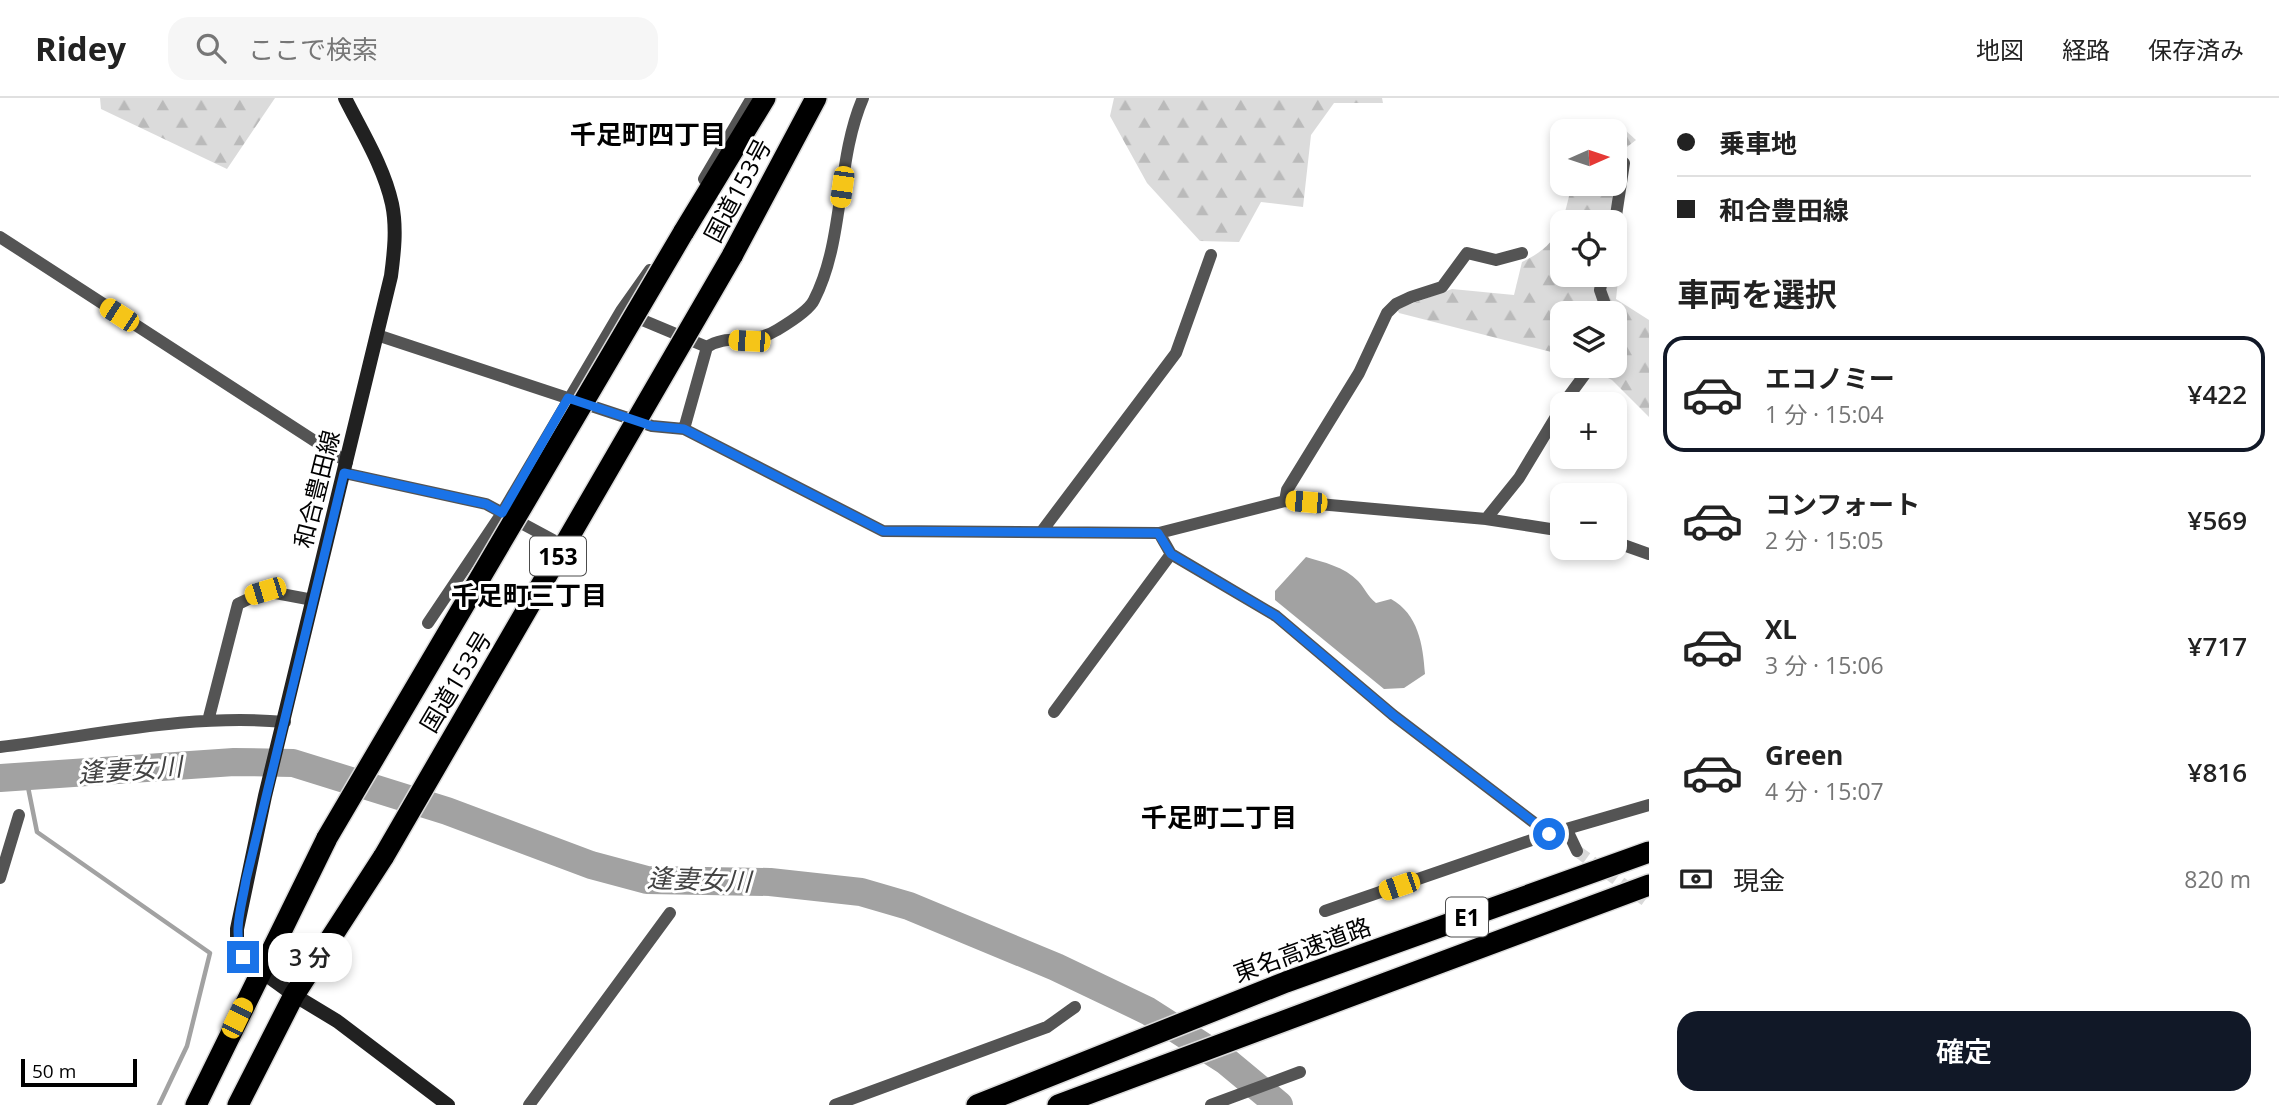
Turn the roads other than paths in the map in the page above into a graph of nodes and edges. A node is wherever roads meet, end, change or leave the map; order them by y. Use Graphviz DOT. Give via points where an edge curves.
graph roads {
  1 [pos="345,98"];
  2 [pos="816,98"];
  3 [pos="863,98"];
  4 [pos="757,99"];
  5 [pos="2,242"];
  6 [pos="1522,253"];
  7 [pos="1211,255"];
  8 [pos="621,312"];
  9 [pos="377,335"];
  10 [pos="707,347"];
  11 [pos="568,398"];
  12 [pos="1550,427"];
  13 [pos="684,429"];
  14 [pos="346,468"];
  15 [pos="1284,500"];
  16 [pos="502,513"];
  17 [pos="1486,519"];
  18 [pos="1550,529"];
  19 [pos="1042,531"];
  20 [pos="1158,533"];
  21 [pos="1627,546"];
  22 [pos="579,554"];
  23 [pos="1171,554"];
  24 [pos="1649,554"];
  25 [pos="313,600"];
  26 [pos="428,624"];
  27 [pos="1054,712"];
  28 [pos="208,721"];
  29 [pos="284,725"];
  30 [pos="0,747"];
  31 [pos="1649,805"];
  32 [pos="19,815"];
  33 [pos="1567,830"];
  34 [pos="1549,834"];
  35 [pos="1577,851"];
  36 [pos="1649,852"];
  37 [pos="0,878"];
  38 [pos="1649,885"];
  39 [pos="1325,911"];
  40 [pos="670,913"];
  41 [pos="260,971"];
  42 [pos="294,995"];
  43 [pos="1075,1007"];
  44 [pos="1300,1072"];
  45 [pos="196,1105"];
  46 [pos="238,1105"];
  47 [pos="448,1105"];
  48 [pos="529,1105"];
  49 [pos="835,1105"];
  50 [pos="977,1105"];
  51 [pos="1058,1105"];
  52 [pos="1211,1105"];
  1 -- 9 [label="main road, 和合豊田線" via="378,164 392,205 395,242"];
  2 -- 42 [label="highway, 国道153号 / 153, bridge" via="732,256 384,856"];
  3 -- 10 [label="street" via="855,116 839,208 813,303 776,331 749,341 718,340"];
  4 -- 8 [label="street"];
  4 -- 41 [label="highway, 国道153号 / 153, bridge" via="327,838"];
  5 -- 14 [label="street"];
  6 -- 15 [label="street" via="1496,260 1467,253 1442,288 1396,304 1387,313 1374,345"];
  7 -- 19 [label="street" via="1176,353"];
  8 -- 10 [label="street"];
  8 -- 11 [label="street"];
  9 -- 11 [label="street"];
  9 -- 14 [label="main road, 和合豊田線"];
  10 -- 13 [label="street"];
  11 -- 13 [label="street" via="652,426"];
  11 -- 16 [label="street"];
  12 -- 17 [label="street" via="1519,478"];
  13 -- 19 [label="street" via="883,531"];
  14 -- 16 [label="street" via="486,504"];
  14 -- 25 [label="main road, 和合豊田線"];
  15 -- 17 [label="street"];
  15 -- 20 [label="street"];
  16 -- 22 [label="street"];
  16 -- 26 [label="street"];
  17 -- 18 [label="street"];
  19 -- 20 [label="street"];
  20 -- 23 [label="street"];
  21 -- 24 [label="street"];
  23 -- 27 [label="street"];
  23 -- 34 [label="street" via="1276,616 1393,715"];
  25 -- 28 [label="street" via="265,591 238,604"];
  25 -- 29 [label="main road, 和合豊田線"];
  28 -- 29 [label="street" via="247,718"];
  28 -- 30 [label="street"];
  29 -- 41 [label="main road, 和合豊田線" via="246,880 237,943 243,957"];
  31 -- 33 [label="street"];
  32 -- 37 [label="street"];
  33 -- 34 [label="street"];
  33 -- 35 [label="street"];
  34 -- 39 [label="street"];
  36 -- 50 [label="highway, 東名高速道路 / E1" via="1286,982"];
  38 -- 51 [label="highway, E1"];
  40 -- 48 [label="street"];
  41 -- 42 [label="main road, 和合豊田線"];
  41 -- 45 [label="highway, 国道153号 / 153"];
  42 -- 46 [label="highway, 国道153号 / 153"];
  42 -- 47 [label="main road, 和合豊田線" via="337,1021"];
  43 -- 49 [label="street" via="1047,1027"];
  44 -- 52 [label="street"];
}
